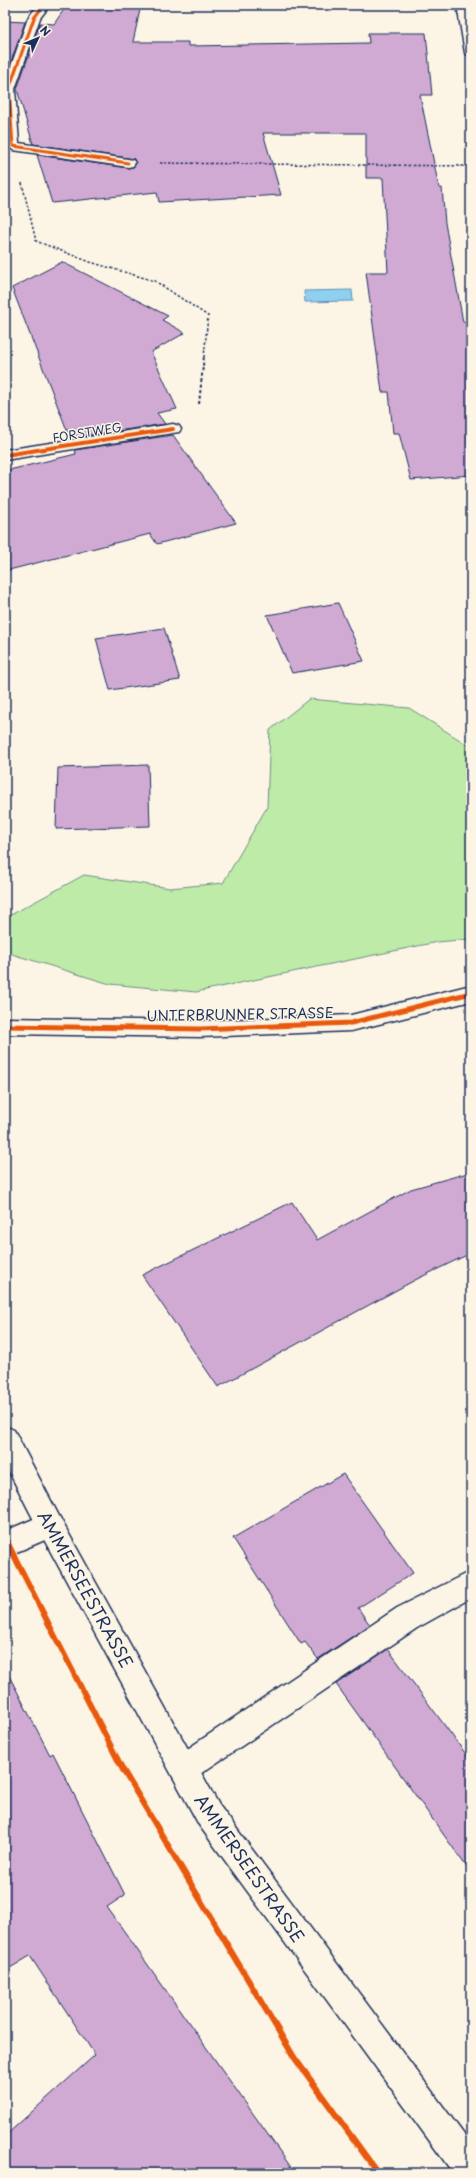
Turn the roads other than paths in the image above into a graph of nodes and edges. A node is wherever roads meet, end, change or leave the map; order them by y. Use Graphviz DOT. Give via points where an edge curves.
graph roads {
  1 [pos="44,5"];
  2 [pos="463,5"];
  3 [pos="471,53"];
  4 [pos="128,163"];
  5 [pos="173,429"];
  6 [pos="5,454"];
  7 [pos="471,993"];
  8 [pos="5,1026"];
  9 [pos="5,1438"];
  10 [pos="50,1525"];
  11 [pos="5,1544"];
  12 [pos="471,1584"];
  13 [pos="184,1768"];
  14 [pos="471,2171"];
  1 -- 4 [label="street" via="34,18 10,89 13,146"];
  2 -- 3 [label="street"];
  5 -- 6 [label="street, FORSTWEG"];
  7 -- 8 [label="street, UNTERBRUNNER STRASSE" via="351,1023 200,1029"];
  9 -- 10 [label="street, AMMERSEESTRASSE"];
  10 -- 11 [label="street"];
  10 -- 13 [label="street, AMMERSEESTRASSE"];
  12 -- 13 [label="street" via="407,1618"];
  13 -- 14 [label="street, AMMERSEESTRASSE" via="209,1815"];
}
